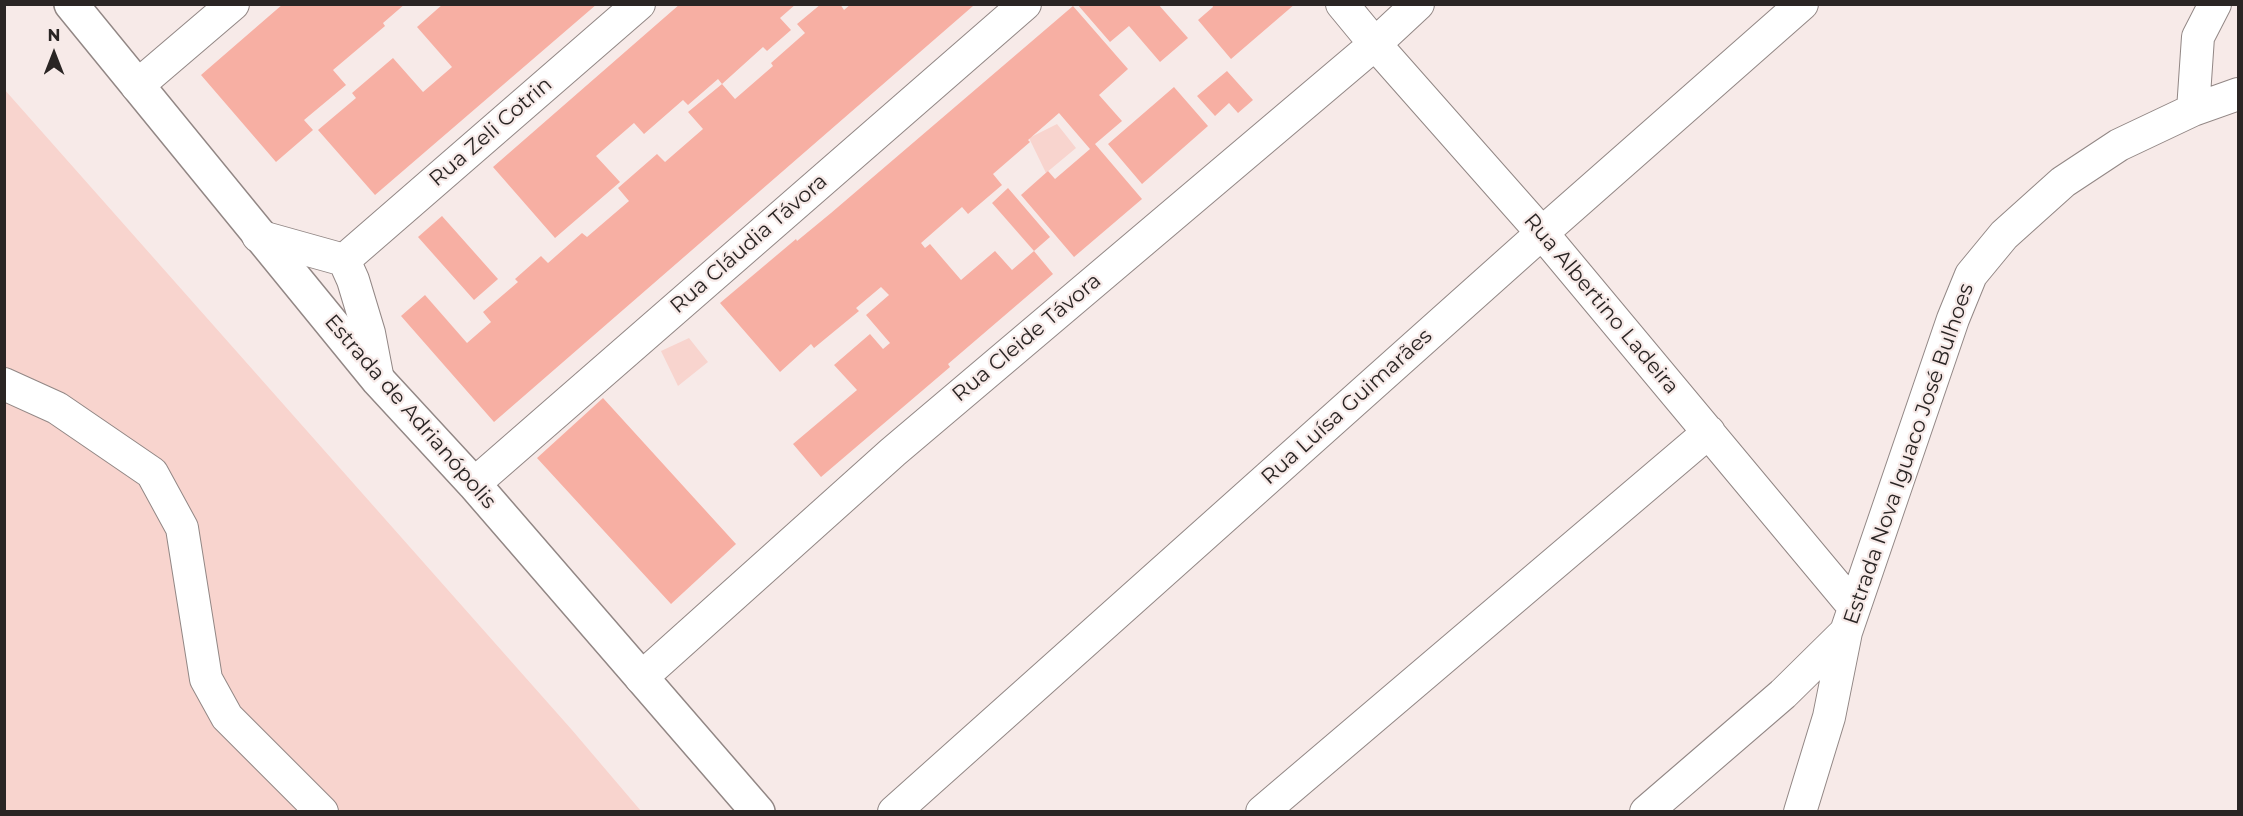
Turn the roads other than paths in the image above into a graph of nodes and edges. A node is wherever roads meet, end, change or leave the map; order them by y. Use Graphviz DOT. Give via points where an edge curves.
graph roads {
  1 [pos="71,4"];
  2 [pos="233,4"];
  3 [pos="639,4"];
  4 [pos="1025,4"];
  5 [pos="1342,4"];
  6 [pos="1418,4"];
  7 [pos="1802,4"];
  8 [pos="2215,4"];
  9 [pos="1374,44"];
  10 [pos="137,86"];
  11 [pos="2238,94"];
  12 [pos="2193,110"];
  13 [pos="1542,233"];
  14 [pos="258,236"];
  15 [pos="344,260"];
  16 [pos="378,380"];
  17 [pos="4,384"];
  18 [pos="1709,432"];
  19 [pos="474,484"];
  20 [pos="1850,619"];
  21 [pos="641,678"];
  22 [pos="1783,694"];
  23 [pos="1829,717"];
  24 [pos="322,812"];
  25 [pos="758,812"];
  26 [pos="894,812"];
  27 [pos="1262,812"];
  28 [pos="1646,812"];
  29 [pos="1800,812"];
  1 -- 10 [label="main road, Estrada de Adrianópolis"];
  2 -- 10 [label="street"];
  3 -- 15 [label="street, Rua Zeli Cotrin"];
  4 -- 19 [label="street, Rua Cláudia Távora"];
  5 -- 9 [label="street, Rua Albertino Ladeira"];
  6 -- 9 [label="street, Rua Cleide Távora"];
  7 -- 13 [label="street, Rua Luísa Guimarães"];
  8 -- 12 [label="street" via="2198,37"];
  9 -- 13 [label="street, Rua Albertino Ladeira"];
  9 -- 21 [label="street, Rua Cleide Távora" via="893,452"];
  10 -- 14 [label="main road, Estrada de Adrianópolis"];
  11 -- 12 [label="street, Estrada Nova Iguaco José Bulhoes"];
  12 -- 20 [label="street, Estrada Nova Iguaco José Bulhoes" via="2119,145 2063,182 2004,235 1971,275"];
  13 -- 18 [label="street, Rua Albertino Ladeira"];
  13 -- 26 [label="street, Rua Luísa Guimarães"];
  14 -- 15 [label="street"];
  14 -- 16 [label="main road, Estrada de Adrianópolis"];
  15 -- 16 [label="street" via="369,333"];
  16 -- 19 [label="main road, Estrada de Adrianópolis"];
  17 -- 24 [label="street" via="57,408 152,473 182,528 206,679 227,717"];
  18 -- 20 [label="street, Rua Albertino Ladeira"];
  18 -- 27 [label="street"];
  19 -- 21 [label="main road, Estrada de Adrianópolis"];
  20 -- 22 [label="street"];
  20 -- 23 [label="street, Estrada Nova Iguaco José Bulhoes"];
  21 -- 25 [label="main road, Estrada de Adrianópolis"];
  22 -- 23 [label="street"];
  22 -- 28 [label="street"];
  23 -- 29 [label="street, Estrada Nova Iguaco José Bulhoes"];
}
